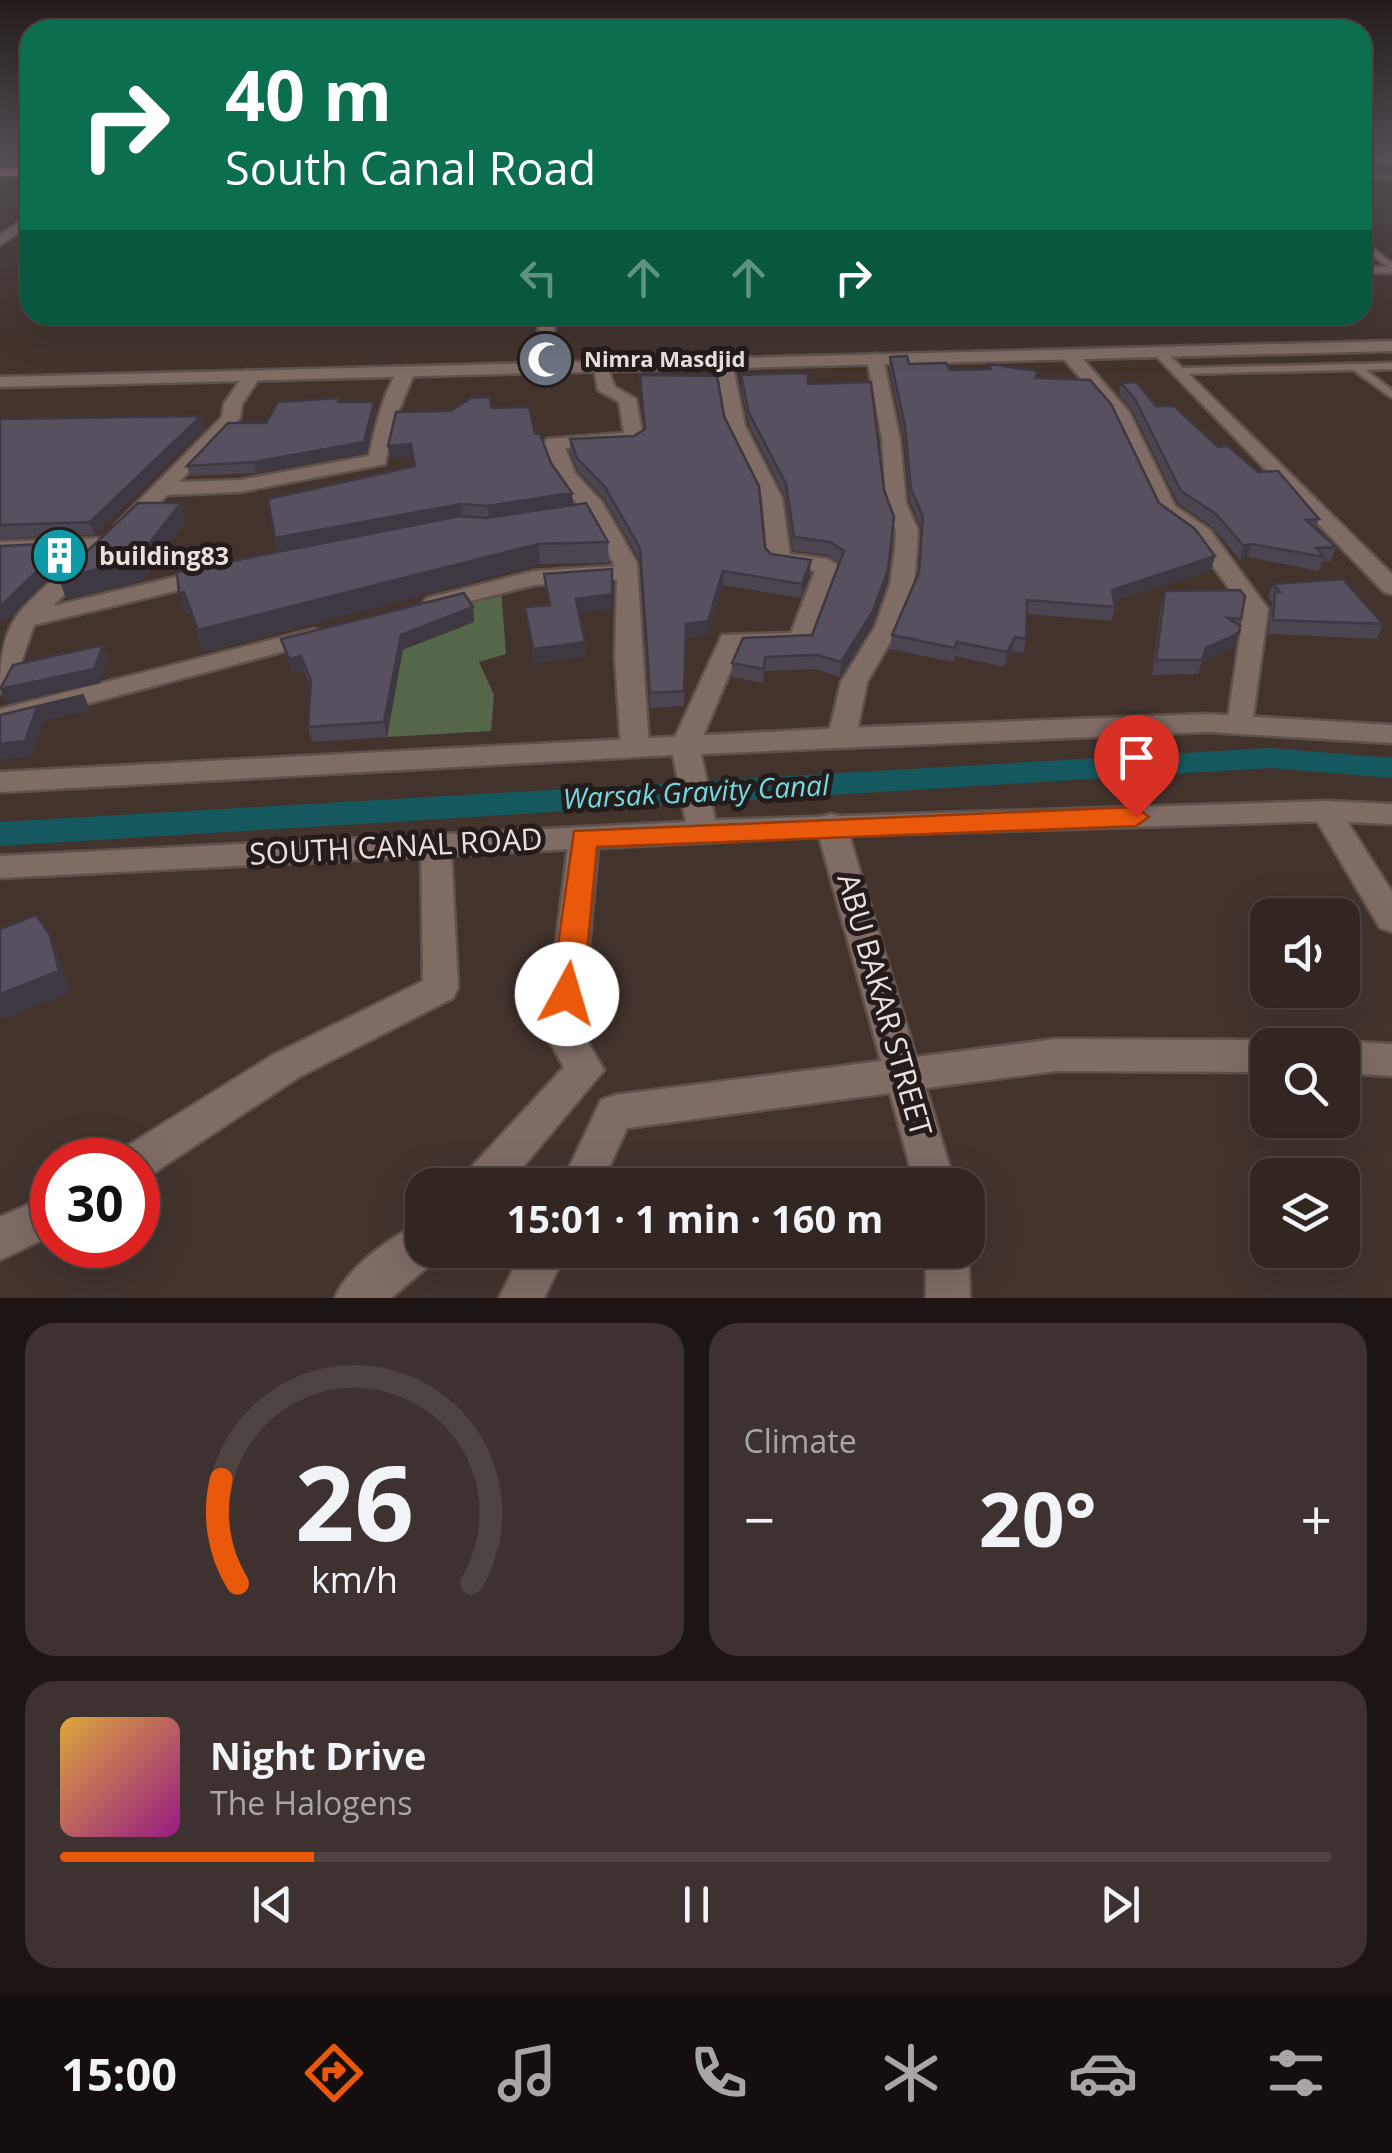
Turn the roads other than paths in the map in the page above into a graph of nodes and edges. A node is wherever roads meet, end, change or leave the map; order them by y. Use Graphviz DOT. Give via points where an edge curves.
graph roads {
  1 [pos="1372,251"];
  2 [pos="1392,269"];
  3 [pos="546,325"];
  4 [pos="1392,346"];
  5 [pos="1160,352"];
  6 [pos="1069,354"];
  7 [pos="875,358"];
  8 [pos="724,362"];
  9 [pos="599,366"];
  10 [pos="1392,366"];
  11 [pos="1356,367"];
  12 [pos="544,368"];
  13 [pos="406,371"];
  14 [pos="1180,371"];
  15 [pos="253,374"];
  16 [pos="0,382"];
  17 [pos="1392,395"];
  18 [pos="196,418"];
  19 [pos="231,418"];
  20 [pos="165,489"];
  21 [pos="592,502"];
  22 [pos="528,523"];
  23 [pos="104,545"];
  24 [pos="0,549"];
  25 [pos="231,572"];
  26 [pos="627,572"];
  27 [pos="1392,586"];
  28 [pos="412,609"];
  29 [pos="24,620"];
  30 [pos="339,629"];
  31 [pos="0,685"];
  32 [pos="0,718"];
  33 [pos="1241,725"];
  34 [pos="1392,734"];
  35 [pos="842,737"];
  36 [pos="685,746"];
  37 [pos="635,748"];
  38 [pos="0,782"];
  39 [pos="1326,811"];
  40 [pos="1392,814"];
  41 [pos="831,825"];
  42 [pos="703,832"];
  43 [pos="584,838"];
  44 [pos="436,845"];
  45 [pos="0,868"];
  46 [pos="1392,919"];
  47 [pos="1250,1056"];
  48 [pos="1360,1058"];
  49 [pos="1392,1060"];
  50 [pos="903,1074"];
  51 [pos="160,1147"];
  52 [pos="497,1168"];
  53 [pos="590,1168"];
  54 [pos="930,1168"];
  55 [pos="30,1225"];
  56 [pos="0,1239"];
  57 [pos="405,1258"];
  58 [pos="537,1268"];
  59 [pos="947,1268"];
  60 [pos="357,1298"];
  61 [pos="521,1298"];
  62 [pos="948,1298"];
  1 -- 2 [label="lane"];
  3 -- 12 [label="street"];
  4 -- 5 [label="street"];
  5 -- 6 [label="street"];
  5 -- 14 [label="street"];
  6 -- 7 [label="street"];
  6 -- 33 [label="street" via="1120,412 1166,510 1202,535 1256,608"];
  7 -- 8 [label="street"];
  7 -- 35 [label="street" via="906,548 902,584 887,627 854,682"];
  8 -- 9 [label="street"];
  8 -- 36 [label="street" via="736,426 772,498 779,559 828,566 800,641 731,640"];
  9 -- 12 [label="street"];
  9 -- 21 [label="street" via="607,390 627,399 634,438 554,442 559,469"];
  10 -- 11 [label="lane"];
  11 -- 14 [label="lane"];
  11 -- 17 [label="lane"];
  12 -- 13 [label="street"];
  13 -- 15 [label="street"];
  13 -- 20 [label="street" via="378,460 240,486"];
  14 -- 27 [label="street"];
  15 -- 16 [label="street"];
  15 -- 19 [label="street"];
  18 -- 19 [label="street"];
  19 -- 20 [label="street"];
  20 -- 23 [label="street"];
  21 -- 22 [label="street" via="587,513"];
  21 -- 26 [label="street"];
  23 -- 24 [label="street"];
  23 -- 29 [label="street"];
  25 -- 29 [label="street"];
  26 -- 28 [label="street" via="534,578"];
  26 -- 37 [label="street"];
  29 -- 31 [label="street"];
  30 -- 32 [label="street"];
  33 -- 34 [label="street"];
  33 -- 35 [label="street"];
  35 -- 36 [label="street"];
  36 -- 37 [label="street"];
  36 -- 42 [label="street"];
  37 -- 38 [label="street"];
  39 -- 40 [label="street, SOUTH CANAL ROAD"];
  39 -- 41 [label="street, SOUTH CANAL ROAD"];
  39 -- 46 [label="street"];
  41 -- 42 [label="street, SOUTH CANAL ROAD"];
  41 -- 50 [label="street, ABU BAKAR STREET"];
  42 -- 43 [label="street, SOUTH CANAL ROAD"];
  43 -- 44 [label="street, SOUTH CANAL ROAD"];
  43 -- 52 [label="street" via="563,1033 585,1070"];
  44 -- 45 [label="street, SOUTH CANAL ROAD"];
  44 -- 51 [label="street" via="441,988 286,1066"];
  47 -- 50 [label="street" via="1056,1055"];
  48 -- 49 [label="street"];
  50 -- 53 [label="street" via="615,1112"];
  50 -- 54 [label="street, ABU BAKAR STREET"];
  55 -- 56 [label="street"];
  57 -- 60 [label="street"];
  58 -- 61 [label="street"];
  59 -- 62 [label="street"];
}
